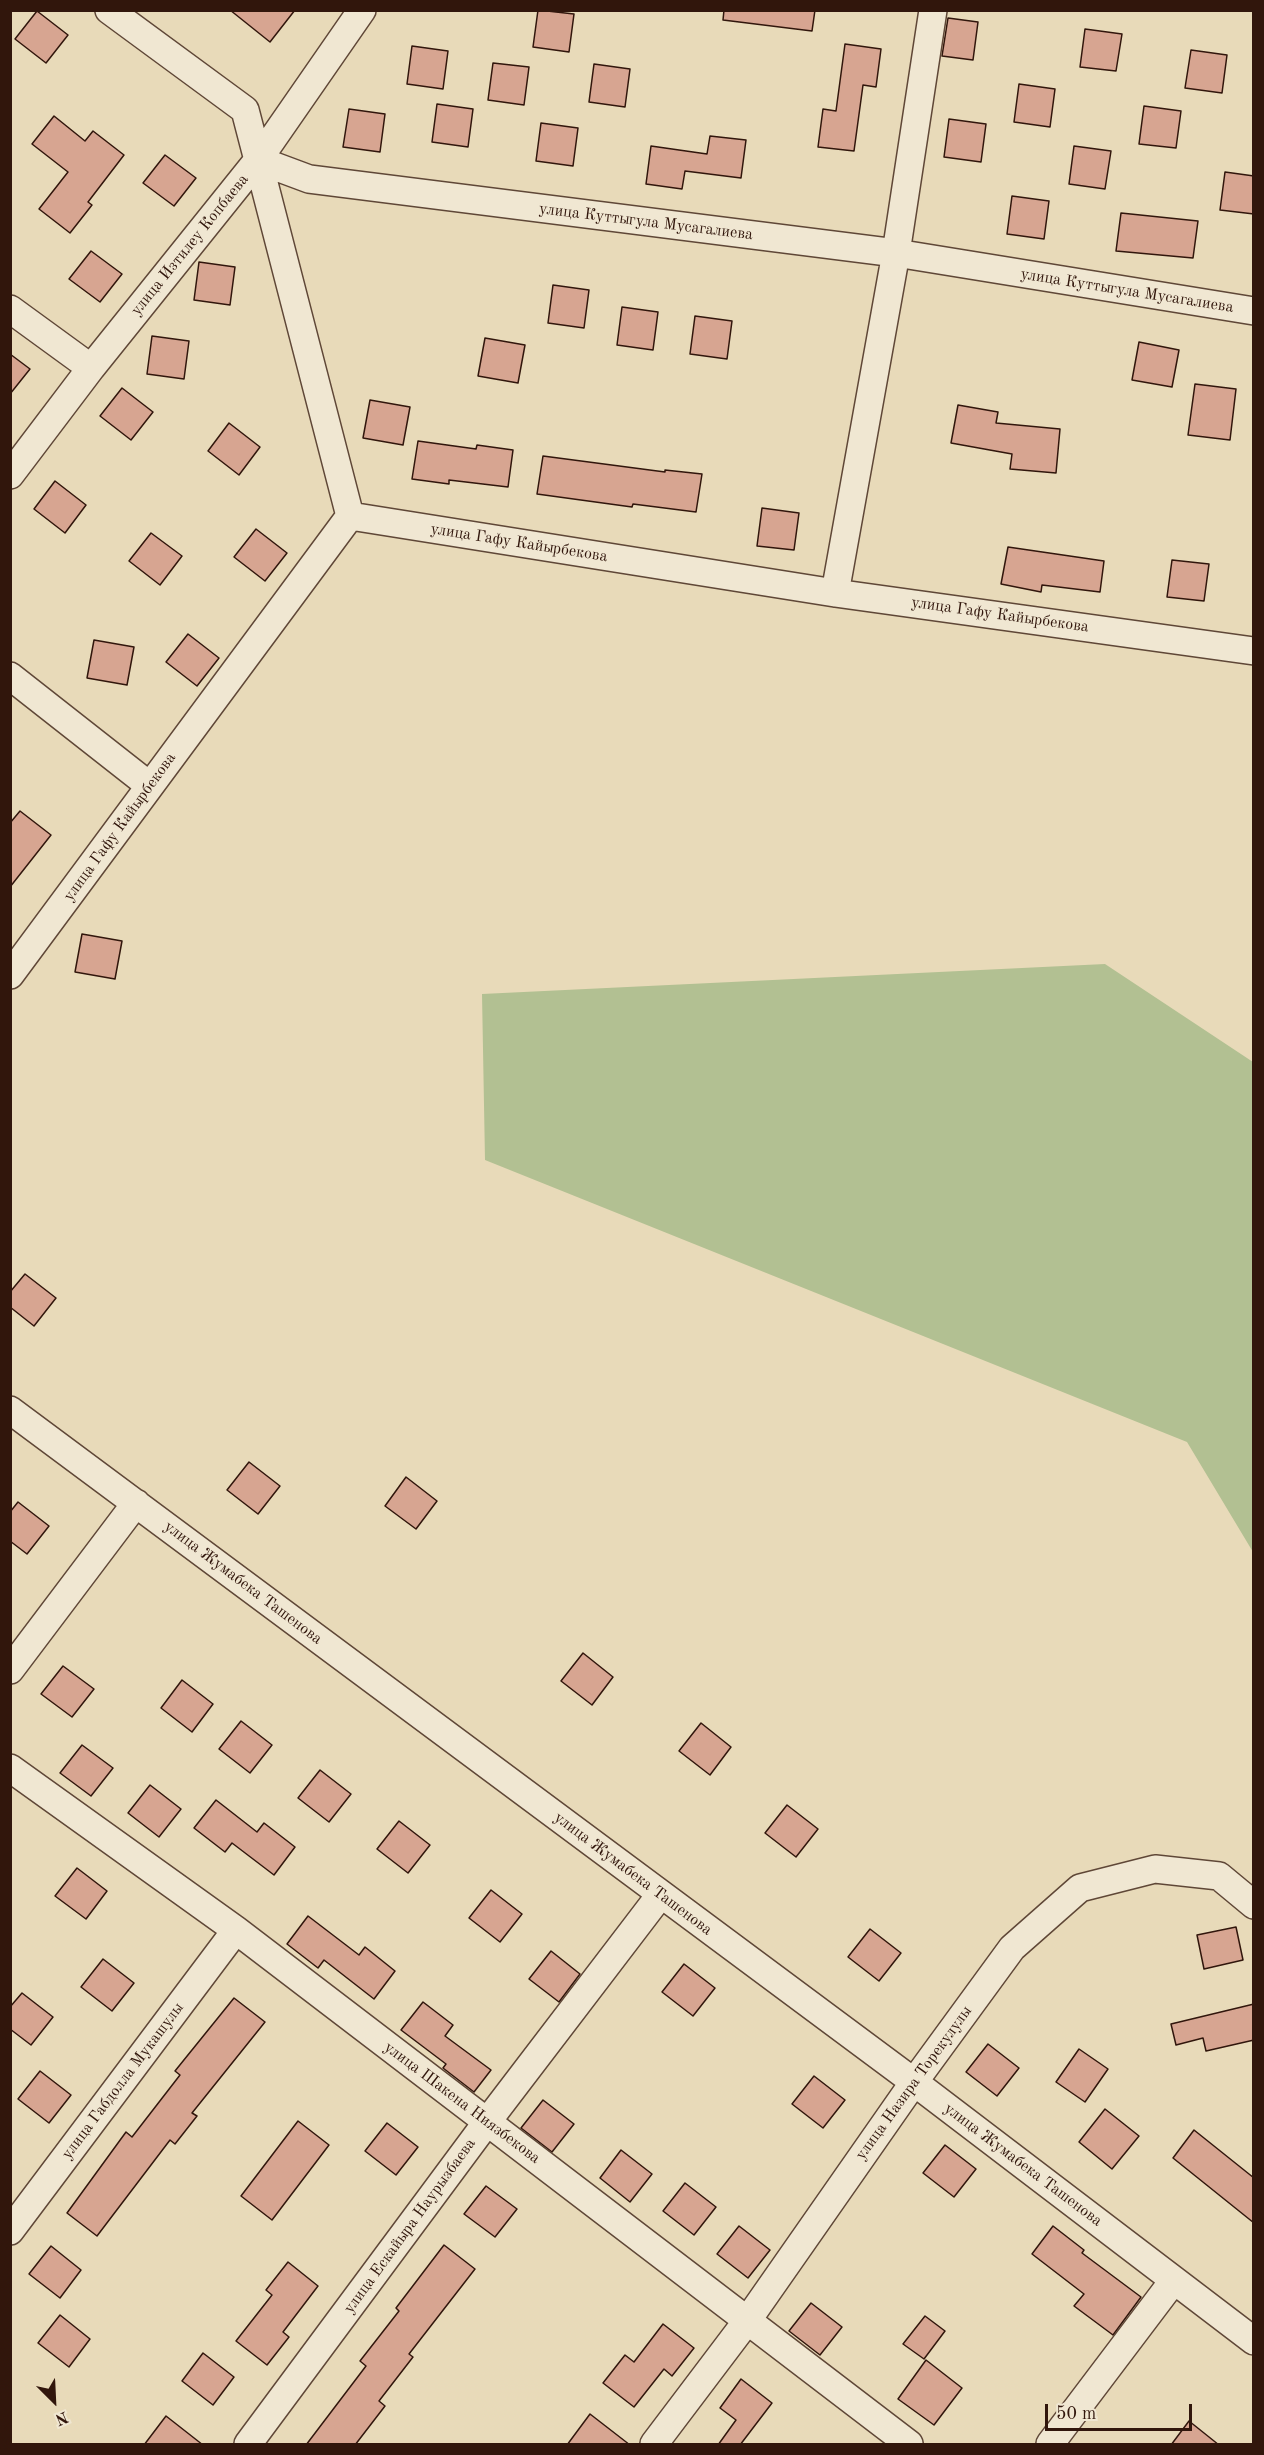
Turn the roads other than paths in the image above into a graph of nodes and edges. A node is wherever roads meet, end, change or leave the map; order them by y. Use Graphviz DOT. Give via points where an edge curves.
graph roads {
  1 [pos="109,10"];
  2 [pos="363,10"];
  3 [pos="933,10"];
  4 [pos="258,160"];
  5 [pos="896,253"];
  6 [pos="10,309"];
  7 [pos="1254,311"];
  8 [pos="91,368"];
  9 [pos="10,475"];
  10 [pos="350,516"];
  11 [pos="835,593"];
  12 [pos="1254,651"];
  13 [pos="10,676"];
  14 [pos="150,786"];
  15 [pos="10,975"];
  16 [pos="10,1410"];
  17 [pos="136,1503"];
  18 [pos="10,1670"];
  19 [pos="10,1768"];
  20 [pos="661,1894"];
  21 [pos="1254,1905"];
  22 [pos="236,1930"];
  23 [pos="914,2082"];
  24 [pos="487,2122"];
  25 [pos="10,2231"];
  26 [pos="1174,2280"];
  27 [pos="747,2321"];
  28 [pos="1254,2341"];
  29 [pos="248,2445"];
  30 [pos="654,2445"];
  31 [pos="909,2445"];
  32 [pos="1050,2445"];
  1 -- 4 [label="street" via="245,110"];
  2 -- 4 [label="street, улица Изтилеу Копбаева"];
  3 -- 5 [label="street"];
  4 -- 5 [label="street, улица Куттыгула Мусагалиева" via="309,179"];
  4 -- 8 [label="street, улица Изтилеу Копбаева"];
  4 -- 10 [label="street"];
  5 -- 7 [label="street, улица Куттыгула Мусагалиева"];
  5 -- 11 [label="street"];
  6 -- 8 [label="street"];
  8 -- 9 [label="street, улица Изтилеу Копбаева"];
  10 -- 11 [label="street, улица Гафу Кайырбекова"];
  10 -- 14 [label="street, улица Гафу Кайырбекова"];
  11 -- 12 [label="street, улица Гафу Кайырбекова"];
  13 -- 14 [label="street"];
  14 -- 15 [label="street, улица Гафу Кайырбекова"];
  16 -- 17 [label="street, улица Жумабека Ташенова"];
  17 -- 18 [label="street"];
  17 -- 20 [label="street, улица Жумабека Ташенова"];
  19 -- 22 [label="street, улица Шакена Ниязбекова"];
  20 -- 23 [label="street, улица Жумабека Ташенова"];
  20 -- 24 [label="street, улица Ескайыра Наурызбаева"];
  21 -- 23 [label="street, улица Назира Торекулулы" via="1219,1876 1155,1869 1080,1888 1012,1948"];
  22 -- 24 [label="street, улица Шакена Ниязбекова"];
  22 -- 25 [label="street, улица Габдолла Мукашулы"];
  23 -- 26 [label="street, улица Жумабека Ташенова"];
  23 -- 27 [label="street, улица Назира Торекулулы"];
  24 -- 27 [label="street, улица Шакена Ниязбекова"];
  24 -- 29 [label="street, улица Ескайыра Наурызбаева"];
  26 -- 28 [label="street, улица Жумабека Ташенова"];
  26 -- 32 [label="street"];
  27 -- 30 [label="street, улица Назира Торекулулы"];
  27 -- 31 [label="street, улица Шакена Ниязбекова"];
}
